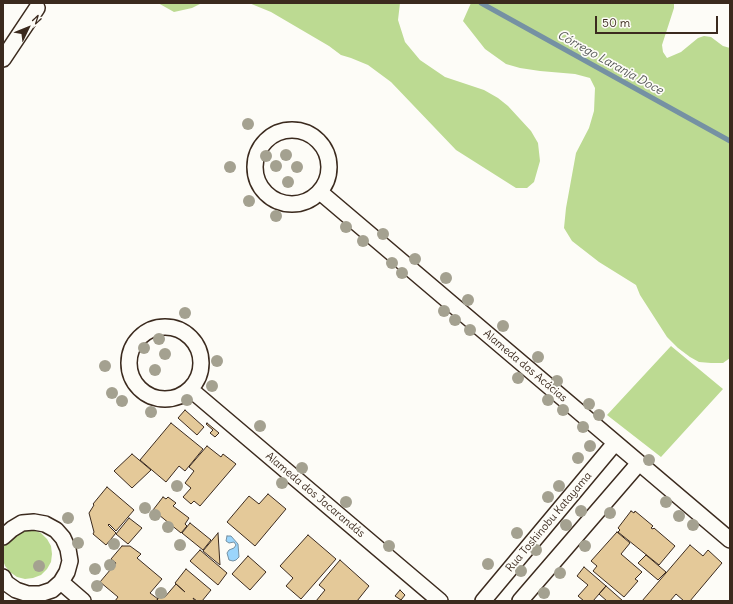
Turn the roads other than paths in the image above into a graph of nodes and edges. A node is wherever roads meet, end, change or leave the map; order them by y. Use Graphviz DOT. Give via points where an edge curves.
graph roads {
  1 [pos="37,8"];
  2 [pos="3,59"];
  3 [pos="320,192"];
  4 [pos="190,389"];
  5 [pos="615,443"];
  6 [pos="639,463"];
  7 [pos="3,537"];
  8 [pos="730,540"];
  9 [pos="3,578"];
  10 [pos="61,582"];
  11 [pos="83,601"];
  12 [pos="440,601"];
  13 [pos="483,601"];
  14 [pos="520,601"];
  1 -- 2 [label="street"];
  3 -- 3 [label="street" via="329,170 328,158 315,138 293,129 270,136 262,144 254,168 257,180 264,191 274,199 298,204"];
  3 -- 5 [label="street, Alameda das Acácias"];
  4 -- 4 [label="street" via="198,379 201,368 196,344 188,335 165,326 153,328 143,334 130,353 129,365 138,386 147,394 158,398 180,396"];
  4 -- 12 [label="street, Alameda dos Jacarandás"];
  5 -- 6 [label="street, Alameda das Acácias"];
  5 -- 13 [label="street, Rua Toshinobu Katayama"];
  6 -- 8 [label="street, Alameda das Acácias"];
  6 -- 14 [label="street"];
  7 -- 10 [label="street" via="22,523 45,524 56,530 64,538 70,561"];
  9 -- 10 [label="street" via="16,590 28,594 52,590"];
  10 -- 11 [label="street"];
}
